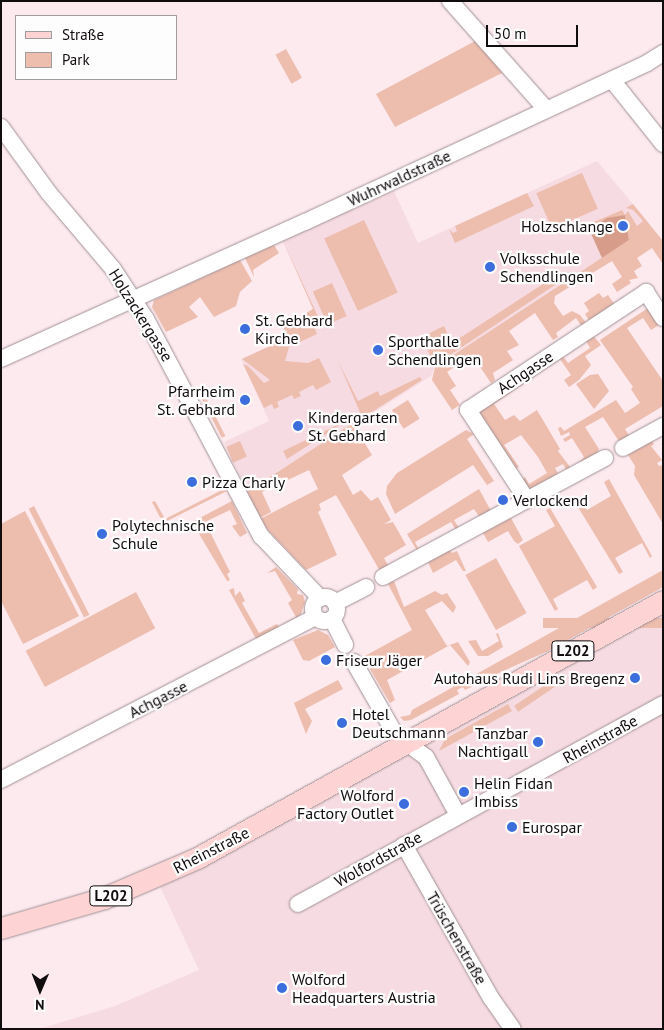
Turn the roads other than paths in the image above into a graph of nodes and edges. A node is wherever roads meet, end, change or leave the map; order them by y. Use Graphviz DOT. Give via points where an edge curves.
graph roads {
  1 [pos="450,1"];
  2 [pos="663,53"];
  3 [pos="612,80"];
  4 [pos="546,109"];
  5 [pos="1,127"];
  6 [pos="663,144"];
  7 [pos="134,300"];
  8 [pos="663,318"];
  9 [pos="1,359"];
  10 [pos="663,426"];
  11 [pos="623,448"];
  12 [pos="605,458"];
  13 [pos="528,500"];
  14 [pos="384,578"];
  15 [pos="366,587"];
  16 [pos="327,601"];
  17 [pos="663,601"];
  18 [pos="315,617"];
  19 [pos="332,619"];
  20 [pos="345,645"];
  21 [pos="355,664"];
  22 [pos="663,704"];
  23 [pos="408,743"];
  24 [pos="1,780"];
  25 [pos="458,816"];
  26 [pos="404,845"];
  27 [pos="298,904"];
  28 [pos="1,928"];
  29 [pos="513,1029"];
  1 -- 4 [label="street"];
  2 -- 3 [label="street, Wuhrwaldstraße"];
  3 -- 4 [label="street, Wuhrwaldstraße"];
  3 -- 6 [label="street"];
  4 -- 7 [label="street, Wuhrwaldstraße"];
  5 -- 7 [label="street, Holzackergasse"];
  7 -- 9 [label="street, Wuhrwaldstraße"];
  7 -- 16 [label="street, Holzackergasse" via="183,386 252,522 270,546"];
  8 -- 13 [label="street, Achgasse" via="646,292 468,410"];
  10 -- 11 [label="street"];
  12 -- 13 [label="street"];
  13 -- 14 [label="street"];
  15 -- 16 [label="street"];
  16 -- 18 [label="street" via="314,604"];
  16 -- 19 [label="street" via="337,610"];
  17 -- 23 [label="main road, Rheinstraße / L202"];
  18 -- 19 [label="street" via="321,621"];
  18 -- 24 [label="street, Achgasse"];
  19 -- 20 [label="street"];
  21 -- 23 [label="street" via="395,734"];
  22 -- 25 [label="street, Rheinstraße"];
  23 -- 25 [label="street" via="426,757"];
  23 -- 28 [label="main road, Rheinstraße / L202" via="156,878 64,911"];
  25 -- 26 [label="street, Wolfordstraße"];
  26 -- 27 [label="street, Wolfordstraße"];
  26 -- 29 [label="street, Trüschenstraße" via="491,998"];
}
